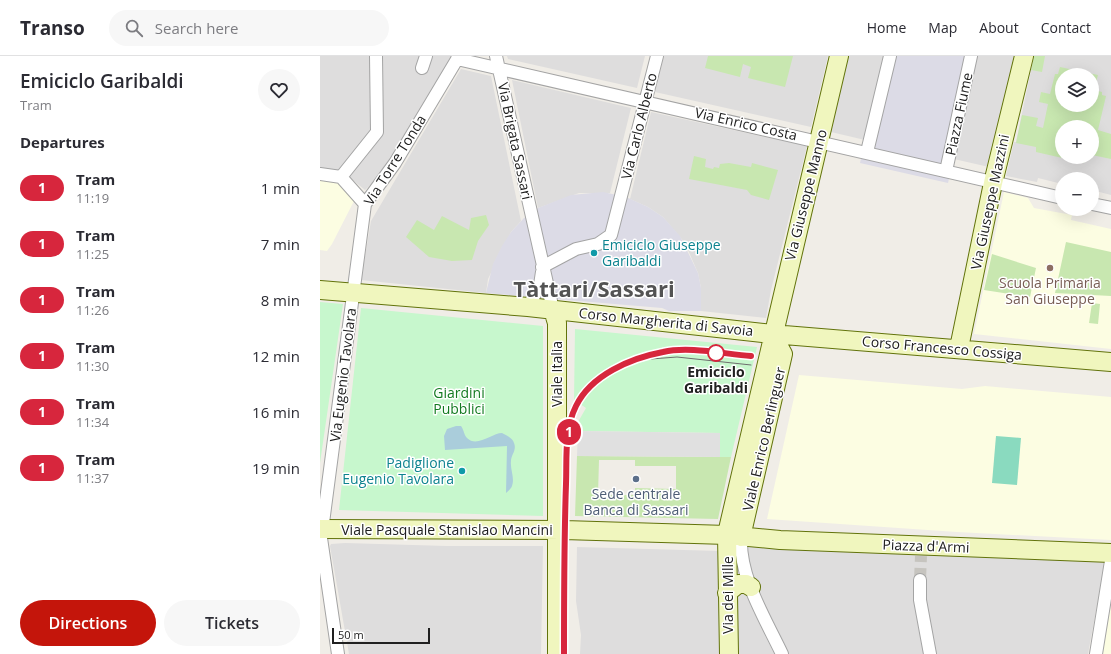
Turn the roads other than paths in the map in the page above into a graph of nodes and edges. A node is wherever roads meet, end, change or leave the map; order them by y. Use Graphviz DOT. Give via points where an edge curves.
graph roads {
  1 [pos="376,56"];
  2 [pos="426,56"];
  3 [pos="496,56"];
  4 [pos="657,56"];
  5 [pos="839,56"];
  6 [pos="890,56"];
  7 [pos="971,56"];
  8 [pos="1024,56"];
  9 [pos="458,57"];
  10 [pos="422,68"];
  11 [pos="499,69"];
  12 [pos="646,102"];
  13 [pos="819,141"];
  14 [pos="867,152"];
  15 [pos="946,171"];
  16 [pos="320,174"];
  17 [pos="341,177"];
  18 [pos="993,183"];
  19 [pos="1055,196"];
  20 [pos="362,200"];
  21 [pos="1099,205"];
  22 [pos="1111,208"];
  23 [pos="542,267"];
  24 [pos="320,290"];
  25 [pos="354,293"];
  26 [pos="528,307"];
  27 [pos="553,310"];
  28 [pos="772,334"];
  29 [pos="959,348"];
  30 [pos="1111,362"];
  31 [pos="322,529"];
  32 [pos="557,530"];
  33 [pos="734,536"];
  34 [pos="1111,553"];
  35 [pos="1111,561"];
  36 [pos="920,580"];
  37 [pos="751,587"];
  38 [pos="727,593"];
  39 [pos="338,654"];
  40 [pos="557,654"];
  41 [pos="729,654"];
  42 [pos="782,654"];
  43 [pos="930,654"];
  44 [pos="1096,654"];
  1 -- 17 [label="street" via="377,132"];
  2 -- 10 [label="street"];
  3 -- 11 [label="street, Via Brigata Sassari"];
  4 -- 12 [label="street, Via Carlo Alberto"];
  5 -- 13 [label="main road, Via Giuseppe Manno"];
  6 -- 14 [label="street"];
  7 -- 15 [label="street, Piazza Fiume"];
  8 -- 18 [label="main road, Via Giuseppe Mazzini"];
  9 -- 11 [label="street, Via Brigata Sassari"];
  9 -- 20 [label="street, Via Torre Tonda" via="395,163"];
  11 -- 12 [label="street, Via Enrico Costa"];
  11 -- 23 [label="street, Via Brigata Sassari"];
  12 -- 13 [label="street, Via Enrico Costa"];
  12 -- 23 [label="street, Via Carlo Alberto" via="611,235 604,241 576,249"];
  13 -- 14 [label="street, Via Enrico Costa"];
  13 -- 28 [label="main road, Via Giuseppe Manno"];
  14 -- 15 [label="street, Via Enrico Costa"];
  15 -- 18 [label="street, Via Enrico Costa"];
  16 -- 17 [label="street"];
  17 -- 20 [label="street"];
  18 -- 19 [label="street, Via Enrico Costa"];
  18 -- 29 [label="main road, Via Giuseppe Mazzini"];
  20 -- 25 [label="street, Via Torre Tonda"];
  21 -- 22 [label="street"];
  23 -- 26 [label="street" via="540,285"];
  23 -- 27 [label="street"];
  24 -- 25 [label="main road, Corso Margherita di Savoia"];
  25 -- 26 [label="main road, Corso Margherita di Savoia"];
  25 -- 31 [label="street, Via Eugenio Tavolara"];
  26 -- 27 [label="main road, Corso Margherita di Savoia"];
  27 -- 28 [label="main road, Corso Margherita di Savoia"];
  27 -- 32 [label="main road, Viale Italia" via="557,323"];
  28 -- 29 [label="main road, Corso Francesco Cossiga"];
  28 -- 33 [label="main road, Viale Enrico Berlinguer"];
  29 -- 30 [label="main road, Corso Francesco Cossiga"];
  31 -- 32 [label="main road, Viale Pasquale Stanislao Mancini"];
  31 -- 39 [label="street, Via Eugenio Tavolara"];
  32 -- 33 [label="main road, Viale Pasquale Stanislao Mancini"];
  32 -- 40 [label="main road, Viale Italia"];
  33 -- 34 [label="main road, Piazza d'Armi" via="921,551"];
  33 -- 37 [label="street"];
  33 -- 38 [label="main road, Via dei Mille"];
  35 -- 44 [label="street"];
  36 -- 43 [label="street" via="920,600"];
  37 -- 38 [label="main road" via="738,584"];
  37 -- 42 [label="street"];
  38 -- 41 [label="main road, Via dei Mille"];
}
